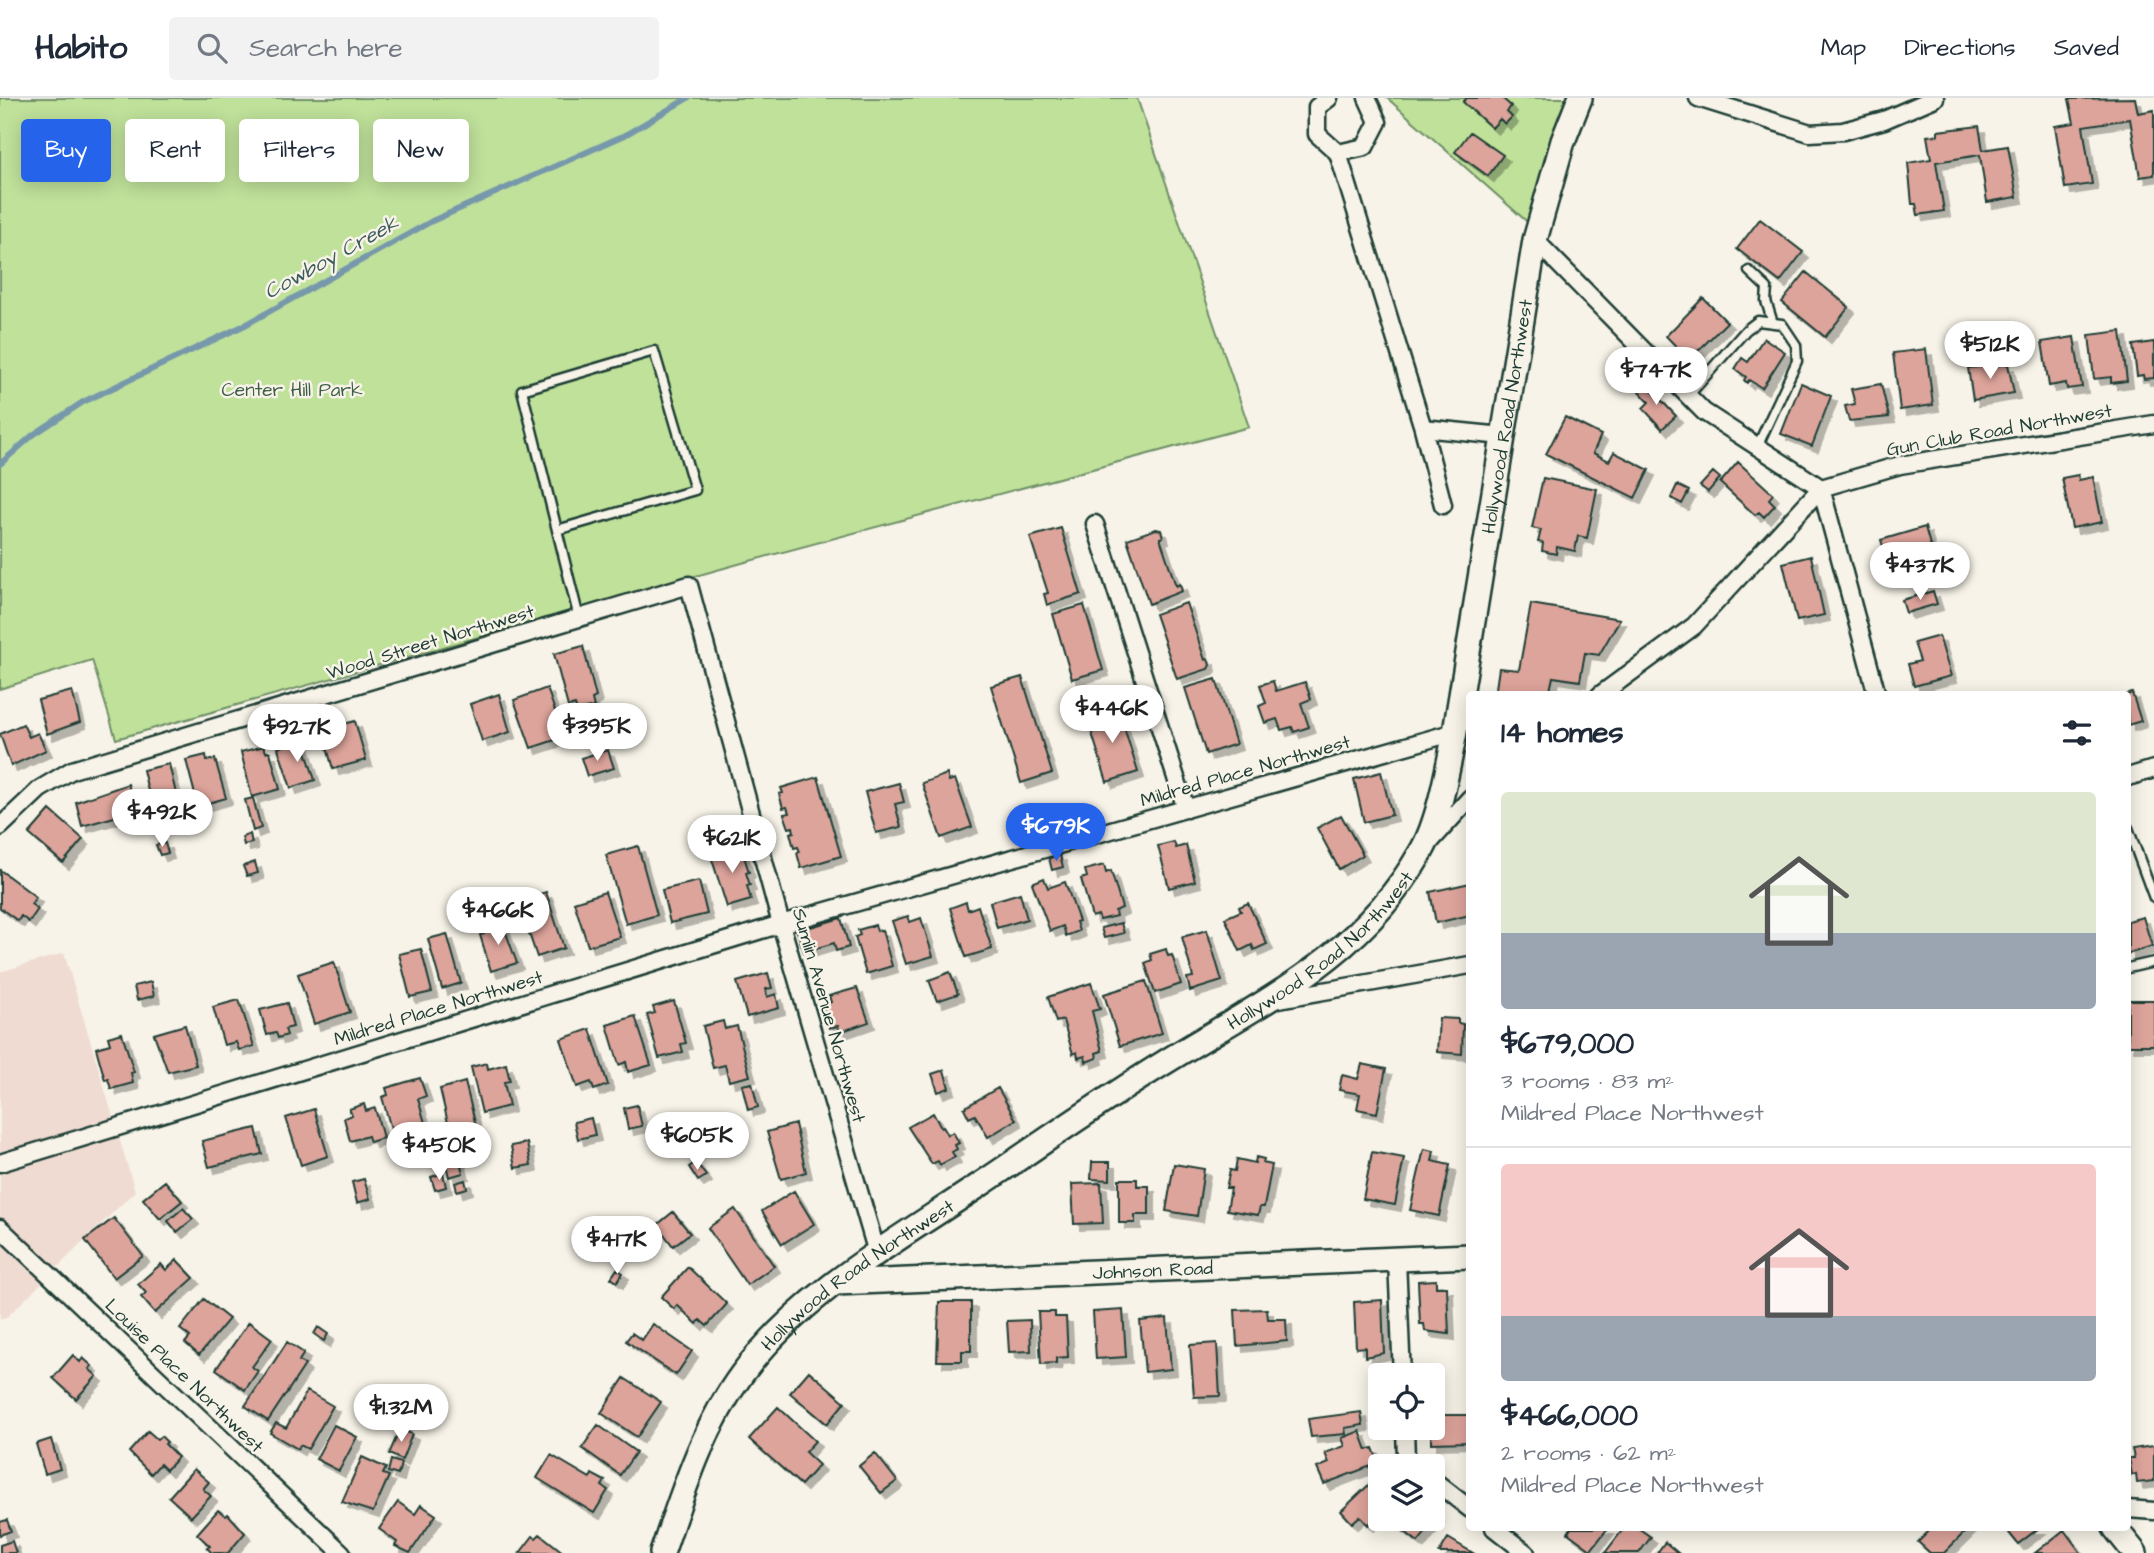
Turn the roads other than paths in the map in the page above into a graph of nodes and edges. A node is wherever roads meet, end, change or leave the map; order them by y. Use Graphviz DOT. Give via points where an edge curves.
graph roads {
  1 [pos="1329,98"];
  2 [pos="1367,98"];
  3 [pos="1580,98"];
  4 [pos="1698,98"];
  5 [pos="1934,98"];
  6 [pos="1338,152"];
  7 [pos="1535,240"];
  8 [pos="1749,271"];
  9 [pos="1772,320"];
  10 [pos="1688,397"];
  11 [pos="2154,424"];
  12 [pos="1423,428"];
  13 [pos="1503,436"];
  14 [pos="1757,447"];
  15 [pos="1821,488"];
  16 [pos="1443,505"];
  17 [pos="1095,524"];
  18 [pos="557,530"];
  19 [pos="688,585"];
  20 [pos="579,618"];
  21 [pos="1605,691"];
  22 [pos="1876,691"];
  23 [pos="1455,732"];
  24 [pos="2154,769"];
  25 [pos="2131,776"];
  26 [pos="1466,802"];
  27 [pos="1186,809"];
  28 [pos="0,827"];
  29 [pos="2131,836"];
  30 [pos="1422,851"];
  31 [pos="2154,898"];
  32 [pos="781,924"];
  33 [pos="2154,962"];
  34 [pos="1466,966"];
  35 [pos="2131,967"];
  36 [pos="1271,1000"];
  37 [pos="0,1163"];
  38 [pos="0,1228"];
  39 [pos="877,1253"];
  40 [pos="1466,1256"];
  41 [pos="1397,1260"];
  42 [pos="836,1283"];
  43 [pos="1401,1363"];
  44 [pos="1445,1489"];
  45 [pos="1466,1506"];
  46 [pos="2131,1509"];
  47 [pos="2154,1511"];
  48 [pos="1498,1531"];
  49 [pos="2117,1531"];
  50 [pos="342,1553"];
  51 [pos="662,1553"];
  52 [pos="1527,1553"];
  53 [pos="2135,1553"];
  1 -- 6 [label="street" via="1317,107 1317,134"];
  2 -- 6 [label="street" via="1378,122 1365,147"];
  3 -- 7 [label="street, Hollywood Road Northwest"];
  4 -- 5 [label="street" via="1810,133 1843,131 1884,120"];
  6 -- 12 [label="street"];
  7 -- 10 [label="street"];
  7 -- 13 [label="street, Hollywood Road Northwest"];
  8 -- 9 [label="lane" via="1767,288"];
  9 -- 10 [label="lane" via="1758,321 1746,330"];
  9 -- 14 [label="lane" via="1790,333 1797,361"];
  10 -- 14 [label="street"];
  11 -- 15 [label="street, Gun Club Road Northwest" via="1900,465"];
  12 -- 13 [label="street"];
  12 -- 16 [label="street"];
  13 -- 23 [label="street, Hollywood Road Northwest"];
  14 -- 15 [label="street"];
  15 -- 21 [label="street" via="1694,626"];
  15 -- 22 [label="street"];
  17 -- 27 [label="street"];
  18 -- 18 [label="lane" via="522,390 654,351 695,490"];
  18 -- 20 [label="lane"];
  19 -- 20 [label="street, Wood Street Northwest"];
  19 -- 32 [label="street, Sumlin Avenue Northwest"];
  20 -- 28 [label="street, Wood Street Northwest" via="72,770 40,789"];
  23 -- 27 [label="street, Mildred Place Northwest"];
  23 -- 30 [label="street, Hollywood Road Northwest"];
  24 -- 25 [label="street"];
  26 -- 30 [label="street"];
  27 -- 32 [label="street, Mildred Place Northwest"];
  29 -- 31 [label="lane"];
  30 -- 36 [label="street, Hollywood Road Northwest" via="1359,933 1323,965"];
  32 -- 37 [label="street, Mildred Place Northwest"];
  32 -- 39 [label="street, Sumlin Avenue Northwest"];
  33 -- 35 [label="lane"];
  34 -- 36 [label="street"];
  36 -- 39 [label="street, Hollywood Road Northwest" via="1165,1061"];
  38 -- 50 [label="street, Louise Place Northwest"];
  39 -- 42 [label="street, Hollywood Road Northwest"];
  40 -- 41 [label="street, Johnson Road"];
  41 -- 42 [label="street, Johnson Road"];
  41 -- 43 [label="street"];
  42 -- 51 [label="street, Hollywood Road Northwest" via="798,1315 741,1376 710,1428"];
  44 -- 45 [label="street"];
  46 -- 47 [label="street"];
  48 -- 52 [label="street"];
  49 -- 53 [label="street"];
}
